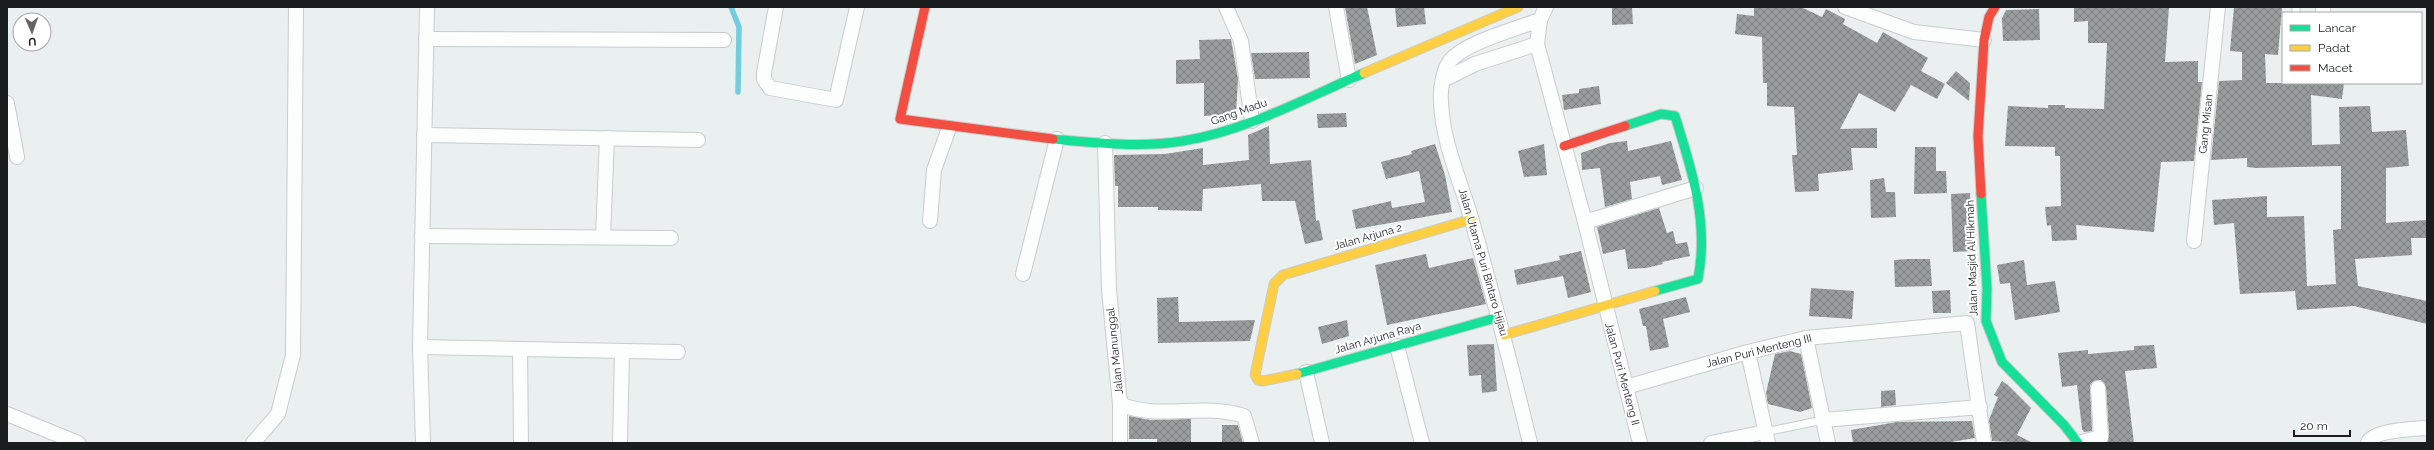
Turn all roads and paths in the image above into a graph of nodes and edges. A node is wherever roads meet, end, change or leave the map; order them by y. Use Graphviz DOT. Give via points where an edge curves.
graph roads {
  1 [pos="296,7"];
  2 [pos="427,7"];
  3 [pos="857,7"];
  4 [pos="925,7"];
  5 [pos="1226,7"];
  6 [pos="1336,7"];
  7 [pos="1518,7"];
  8 [pos="1546,7"];
  9 [pos="1845,7"];
  10 [pos="1995,7"];
  11 [pos="2218,7"];
  12 [pos="776,8"];
  13 [pos="1540,20"];
  14 [pos="426,39"];
  15 [pos="724,40"];
  16 [pos="1984,40"];
  17 [pos="1537,44"];
  18 [pos="1349,80"];
  19 [pos="1443,80"];
  20 [pos="7,103"];
  21 [pos="1252,122"];
  22 [pos="949,128"];
  23 [pos="424,135"];
  24 [pos="607,138"];
  25 [pos="1057,139"];
  26 [pos="698,140"];
  27 [pos="1105,143"];
  28 [pos="1564,146"];
  29 [pos="17,157"];
  30 [pos="1696,188"];
  31 [pos="1472,219"];
  32 [pos="930,221"];
  33 [pos="1585,222"];
  34 [pos="422,236"];
  35 [pos="603,237"];
  36 [pos="671,238"];
  37 [pos="2194,241"];
  38 [pos="1023,274"];
  39 [pos="1604,304"];
  40 [pos="1499,317"];
  41 [pos="1504,335"];
  42 [pos="1806,338"];
  43 [pos="1397,346"];
  44 [pos="420,347"];
  45 [pos="520,349"];
  46 [pos="622,351"];
  47 [pos="678,352"];
  48 [pos="1748,352"];
  49 [pos="1306,372"];
  50 [pos="1263,381"];
  51 [pos="1626,387"];
  52 [pos="2098,388"];
  53 [pos="1120,404"];
  54 [pos="1980,407"];
  55 [pos="7,414"];
  56 [pos="1823,420"];
  57 [pos="2427,428"];
  58 [pos="1766,437"];
  59 [pos="78,443"];
  60 [pos="253,443"];
  61 [pos="423,443"];
  62 [pos="521,443"];
  63 [pos="620,443"];
  64 [pos="1120,443"];
  65 [pos="1252,443"];
  66 [pos="1322,443"];
  67 [pos="1422,443"];
  68 [pos="1530,443"];
  69 [pos="1640,443"];
  70 [pos="1711,443"];
  71 [pos="1828,443"];
  72 [pos="1984,443"];
  73 [pos="2078,443"];
  74 [pos="2368,443"];
  1 -- 60 [label="street" via="293,355 278,414"];
  2 -- 14 [label="street"];
  3 -- 12 [label="street" via="836,100 770,88 764,79"];
  4 -- 22 [label="street, Gang Madu" via="900,119"];
  5 -- 21 [label="street" via="1242,41"];
  6 -- 18 [label="street"];
  7 -- 18 [label="street, Gang Madu"];
  8 -- 13 [label="street"];
  9 -- 16 [label="street" via="1914,32"];
  10 -- 16 [label="street, Jalan Masjid Al Hikmah" via="1989,17"];
  11 -- 37 [label="street, Gang Misan"];
  13 -- 17 [label="street"];
  13 -- 19 [label="street, Jalan Utama Puri Bintaro Hijau" via="1459,53 1450,61"];
  14 -- 15 [label="street"];
  14 -- 23 [label="street"];
  16 -- 73 [label="street, Jalan Masjid Al Hikmah" via="1978,136 1987,288 1986,322 2002,362 2064,425"];
  17 -- 19 [label="street" via="1470,66"];
  17 -- 28 [label="street, Jalan Puri Menteng II"];
  18 -- 21 [label="street, Gang Madu"];
  19 -- 31 [label="street, Jalan Utama Puri Bintaro Hijau" via="1441,102 1446,133"];
  20 -- 29 [label="street"];
  21 -- 27 [label="street, Gang Madu" via="1182,141"];
  22 -- 25 [label="street, Gang Madu"];
  22 -- 32 [label="street" via="934,170"];
  23 -- 24 [label="street"];
  23 -- 34 [label="street"];
  24 -- 26 [label="street"];
  24 -- 35 [label="street"];
  25 -- 27 [label="street, Gang Madu"];
  25 -- 38 [label="street"];
  27 -- 53 [label="street, Jalan Manunggal" via="1108,290"];
  28 -- 30 [label="street" via="1668,113 1675,116"];
  28 -- 33 [label="street, Jalan Puri Menteng II"];
  30 -- 33 [label="street"];
  30 -- 39 [label="street" via="1702,223 1701,270 1698,279"];
  31 -- 40 [label="street, Jalan Utama Puri Bintaro Hijau"];
  31 -- 50 [label="street, Jalan Arjuna 2" via="1283,275 1274,284 1255,375 1258,380"];
  33 -- 39 [label="street, Jalan Puri Menteng II"];
  34 -- 35 [label="street"];
  34 -- 44 [label="street"];
  35 -- 36 [label="street"];
  39 -- 41 [label="street"];
  39 -- 51 [label="street, Jalan Puri Menteng II"];
  40 -- 41 [label="street, Jalan Utama Puri Bintaro Hijau"];
  40 -- 43 [label="street, Jalan Arjuna Raya"];
  41 -- 68 [label="street, Jalan Utama Puri Bintaro Hijau"];
  42 -- 48 [label="street, Jalan Puri Menteng III"];
  42 -- 54 [label="street, Jalan Puri Menteng III" via="1966,323"];
  42 -- 56 [label="street"];
  43 -- 49 [label="street, Jalan Arjuna Raya"];
  43 -- 67 [label="street"];
  44 -- 45 [label="street"];
  44 -- 61 [label="street"];
  45 -- 46 [label="street"];
  45 -- 62 [label="street"];
  46 -- 47 [label="street"];
  46 -- 63 [label="street"];
  48 -- 51 [label="street, Jalan Puri Menteng III"];
  48 -- 58 [label="street"];
  49 -- 50 [label="street, Jalan Arjuna Raya"];
  49 -- 66 [label="street"];
  51 -- 69 [label="street, Jalan Puri Menteng II"];
  52 -- 73 [label="street" via="2101,437"];
  53 -- 64 [label="street"];
  53 -- 65 [label="street, Jalan Manunggal" via="1146,412 1200,409 1230,411 1244,416"];
  54 -- 56 [label="street"];
  54 -- 72 [label="street"];
  55 -- 59 [label="street"];
  56 -- 58 [label="lane"];
  56 -- 71 [label="street"];
  57 -- 74 [label="street" via="2380,434"];
  58 -- 70 [label="street"];
}
